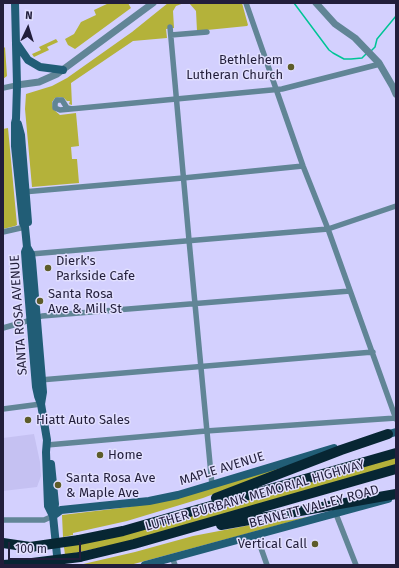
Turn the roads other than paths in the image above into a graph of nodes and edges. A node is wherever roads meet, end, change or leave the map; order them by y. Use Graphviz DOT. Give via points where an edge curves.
graph roads {
  1 [pos="14,3"];
  2 [pos="153,3"];
  3 [pos="246,3"];
  4 [pos="316,3"];
  5 [pos="170,27"];
  6 [pos="207,32"];
  7 [pos="171,35"];
  8 [pos="16,43"];
  9 [pos="380,64"];
  10 [pos="63,70"];
  11 [pos="17,85"];
  12 [pos="395,86"];
  13 [pos="3,88"];
  14 [pos="277,90"];
  15 [pos="396,94"];
  16 [pos="176,99"];
  17 [pos="72,109"];
  18 [pos="303,166"];
  19 [pos="184,178"];
  20 [pos="23,192"];
  21 [pos="396,206"];
  22 [pos="25,227"];
  23 [pos="328,229"];
  24 [pos="3,232"];
  25 [pos="189,240"];
  26 [pos="29,251"];
  27 [pos="350,291"];
  28 [pos="195,303"];
  29 [pos="34,319"];
  30 [pos="3,328"];
  31 [pos="373,352"];
  32 [pos="201,367"];
  33 [pos="39,380"];
  34 [pos="42,404"];
  35 [pos="3,409"];
  36 [pos="396,418"];
  37 [pos="206,431"];
  38 [pos="392,433"];
  39 [pos="47,445"];
  40 [pos="396,454"];
  41 [pos="396,470"];
  42 [pos="212,485"];
  43 [pos="396,496"];
  44 [pos="336,514"];
  45 [pos="53,516"];
  46 [pos="168,518"];
  47 [pos="3,520"];
  48 [pos="177,531"];
  49 [pos="256,534"];
  50 [pos="3,543"];
  51 [pos="30,547"];
  52 [pos="3,549"];
  53 [pos="174,561"];
  54 [pos="27,564"];
  55 [pos="3,565"];
  56 [pos="58,565"];
  57 [pos="145,565"];
  58 [pos="267,565"];
  59 [pos="356,565"];
  1 -- 8 [label="main road, SANTA ROSA AVENUE"];
  2 -- 10 [label="street"];
  3 -- 14 [label="street"];
  4 -- 9 [label="street" via="335,24 355,38"];
  5 -- 7 [label="street"];
  6 -- 7 [label="street"];
  7 -- 16 [label="street"];
  8 -- 10 [label="main road" via="23,55 33,64 40,68"];
  8 -- 11 [label="main road, SANTA ROSA AVENUE"];
  9 -- 12 [label="street"];
  9 -- 14 [label="street"];
  10 -- 11 [label="street" via="39,82"];
  11 -- 13 [label="street"];
  11 -- 20 [label="main road, SANTA ROSA AVENUE" via="16,119 21,135"];
  12 -- 15 [label="street"];
  14 -- 16 [label="street"];
  14 -- 18 [label="street"];
  16 -- 17 [label="street"];
  16 -- 19 [label="street"];
  18 -- 19 [label="street"];
  18 -- 23 [label="street"];
  19 -- 20 [label="street"];
  19 -- 25 [label="street"];
  20 -- 22 [label="main road, SANTA ROSA AVENUE" via="28,223"];
  21 -- 23 [label="street"];
  22 -- 24 [label="street"];
  22 -- 26 [label="main road, SANTA ROSA AVENUE"];
  23 -- 25 [label="street"];
  23 -- 27 [label="street"];
  25 -- 26 [label="street"];
  25 -- 28 [label="street"];
  26 -- 29 [label="main road, SANTA ROSA AVENUE"];
  27 -- 28 [label="street"];
  27 -- 31 [label="street"];
  28 -- 29 [label="street" via="42,316"];
  28 -- 32 [label="street"];
  29 -- 30 [label="street"];
  29 -- 33 [label="main road, SANTA ROSA AVENUE"];
  31 -- 32 [label="street"];
  31 -- 36 [label="street"];
  32 -- 33 [label="street"];
  32 -- 37 [label="street"];
  33 -- 34 [label="main road, SANTA ROSA AVENUE" via="43,392"];
  34 -- 35 [label="street"];
  34 -- 39 [label="main road, SANTA ROSA AVENUE"];
  36 -- 37 [label="street"];
  37 -- 39 [label="street"];
  37 -- 42 [label="street"];
  38 -- 42 [label="main road, MAPLE AVENUE"];
  38 -- 46 [label="highway" via="341,450"];
  39 -- 45 [label="main road, SANTA ROSA AVENUE" via="50,452 55,504"];
  40 -- 46 [label="highway, LUTHER BURBANK MEMORIAL HIGHWAY"];
  41 -- 48 [label="highway, LUTHER BURBANK MEMORIAL HIGHWAY"];
  42 -- 45 [label="main road, MAPLE AVENUE" via="149,501 61,510"];
  43 -- 44 [label="main road, BENNETT VALLEY ROAD"];
  43 -- 48 [label="highway"];
  44 -- 49 [label="main road, BENNETT VALLEY ROAD"];
  44 -- 59 [label="street"];
  45 -- 47 [label="street" via="44,520"];
  45 -- 56 [label="main road, SANTA ROSA AVENUE"];
  46 -- 51 [label="highway, LUTHER BURBANK MEMORIAL HIGHWAY, bridge" via="123,531"];
  48 -- 54 [label="highway, LUTHER BURBANK MEMORIAL HIGHWAY, bridge" via="80,557"];
  49 -- 53 [label="main road, BENNETT VALLEY ROAD"];
  49 -- 58 [label="street"];
  50 -- 51 [label="highway"];
  51 -- 52 [label="highway, LUTHER BURBANK MEMORIAL HIGHWAY"];
  53 -- 57 [label="main road, BENNETT VALLEY ROAD"];
  54 -- 55 [label="highway, LUTHER BURBANK MEMORIAL HIGHWAY"];
}
